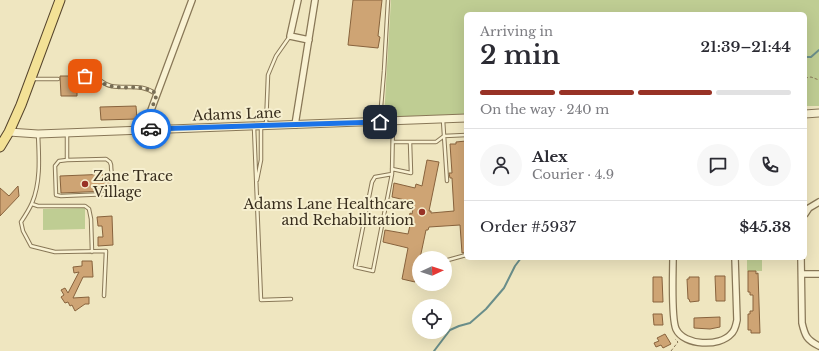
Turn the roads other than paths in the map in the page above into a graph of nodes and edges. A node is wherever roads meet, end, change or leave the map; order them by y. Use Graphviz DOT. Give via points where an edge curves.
graph roads {
  1 [pos="60,0"];
  2 [pos="192,0"];
  3 [pos="298,0"];
  4 [pos="315,0"];
  5 [pos="388,0"];
  6 [pos="290,36"];
  7 [pos="309,40"];
  8 [pos="82,76"];
  9 [pos="31,78"];
  10 [pos="58,79"];
  11 [pos="157,94"];
  12 [pos="807,114"];
  13 [pos="819,114"];
  14 [pos="464,118"];
  15 [pos="443,120"];
  16 [pos="380,122"];
  17 [pos="392,122"];
  18 [pos="295,125"];
  19 [pos="260,126"];
  20 [pos="144,130"];
  21 [pos="9,132"];
  22 [pos="67,132"];
  23 [pos="38,134"];
  24 [pos="464,135"];
  25 [pos="444,136"];
  26 [pos="393,142"];
  27 [pos="410,142"];
  28 [pos="0,147"];
  29 [pos="67,160"];
  30 [pos="392,169"];
  31 [pos="392,174"];
  32 [pos="446,181"];
  33 [pos="256,182"];
  34 [pos="819,202"];
  35 [pos="32,204"];
  36 [pos="807,211"];
  37 [pos="92,252"];
  38 [pos="464,256"];
  39 [pos="452,259"];
  40 [pos="673,260"];
  41 [pos="735,260"];
  42 [pos="801,260"];
  43 [pos="802,274"];
  44 [pos="819,274"];
  45 [pos="104,296"];
  46 [pos="291,299"];
  47 [pos="819,346"];
  1 -- 9 [label="main road"];
  2 -- 11 [label="street"];
  3 -- 6 [label="street"];
  4 -- 7 [label="street"];
  5 -- 16 [label="lane"];
  6 -- 7 [label="street"];
  6 -- 19 [label="lane" via="276,56 268,75"];
  7 -- 18 [label="street"];
  8 -- 11 [label="lane" via="112,86 143,87"];
  9 -- 10 [label="lane"];
  9 -- 21 [label="main road"];
  11 -- 20 [label="street"];
  12 -- 13 [label="street"];
  14 -- 15 [label="street, Adams Lane"];
  15 -- 17 [label="street, Adams Lane"];
  15 -- 25 [label="lane"];
  16 -- 17 [label="street, Adams Lane"];
  16 -- 18 [label="street, Adams Lane"];
  17 -- 26 [label="lane"];
  18 -- 19 [label="street, Adams Lane"];
  19 -- 20 [label="street, Adams Lane"];
  19 -- 33 [label="lane"];
  19 -- 33 [label="lane" via="261,160"];
  20 -- 22 [label="street, Adams Lane"];
  21 -- 23 [label="street, Adams Lane"];
  21 -- 28 [label="main road"];
  22 -- 23 [label="street, Adams Lane"];
  22 -- 29 [label="lane"];
  23 -- 35 [label="lane" via="36,193"];
  24 -- 25 [label="lane"];
  25 -- 27 [label="lane" via="436,142"];
  25 -- 32 [label="lane"];
  26 -- 27 [label="lane"];
  26 -- 30 [label="lane"];
  27 -- 30 [label="lane" via="411,173"];
  29 -- 29 [label="lane" via="59,161 55,166 56,195 110,193 110,162 106,159"];
  30 -- 31 [label="lane"];
  31 -- 31 [label="lane" via="375,177 372,182 354,267 373,271"];
  33 -- 46 [label="lane" via="261,300"];
  34 -- 36 [label="street"];
  35 -- 37 [label="lane" via="85,206 89,209 92,219"];
  35 -- 37 [label="lane" via="21,222 31,246 55,252"];
  37 -- 45 [label="lane" via="106,251"];
  38 -- 39 [label="lane"];
  40 -- 41 [label="street" via="675,327 682,337 695,342 726,339 735,328"];
  42 -- 43 [label="street"];
  43 -- 44 [label="street"];
  43 -- 47 [label="street" via="804,332 806,337"];
}
